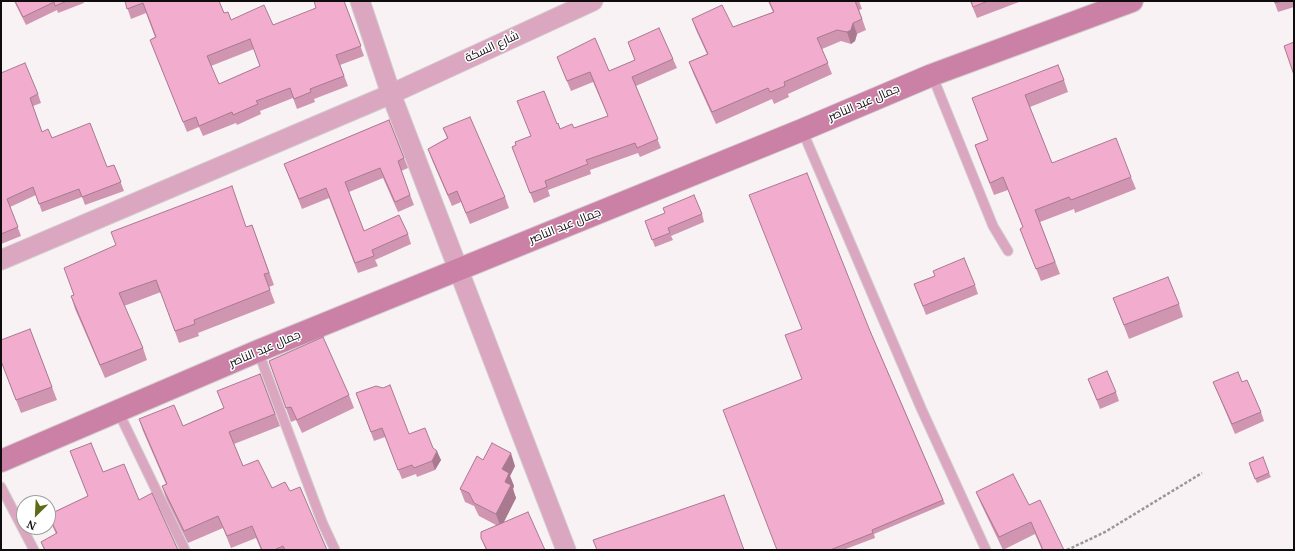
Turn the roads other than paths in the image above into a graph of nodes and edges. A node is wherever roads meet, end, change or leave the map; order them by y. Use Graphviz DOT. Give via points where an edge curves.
graph roads {
  1 [pos="360,1"];
  2 [pos="593,1"];
  3 [pos="1132,1"];
  4 [pos="932,75"];
  5 [pos="390,94"];
  6 [pos="802,130"];
  7 [pos="1008,251"];
  8 [pos="1,260"];
  9 [pos="457,270"];
  10 [pos="258,351"];
  11 [pos="118,411"];
  12 [pos="1,461"];
  13 [pos="1,487"];
  14 [pos="34,550"];
  15 [pos="185,550"];
  16 [pos="335,550"];
  17 [pos="566,550"];
  18 [pos="986,550"];
  1 -- 5 [label="street"];
  2 -- 5 [label="street, شارع السكة"];
  3 -- 4 [label="main road, جمال عبد الناصر"];
  4 -- 6 [label="main road, جمال عبد الناصر"];
  4 -- 7 [label="lane" via="993,226"];
  5 -- 8 [label="street, شارع السكة"];
  5 -- 9 [label="street"];
  6 -- 9 [label="main road, جمال عبد الناصر"];
  6 -- 18 [label="lane" via="920,408"];
  9 -- 10 [label="main road, جمال عبد الناصر"];
  9 -- 17 [label="street"];
  10 -- 11 [label="main road, جمال عبد الناصر"];
  10 -- 16 [label="lane" via="322,522"];
  11 -- 12 [label="main road, جمال عبد الناصر"];
  11 -- 15 [label="lane"];
  13 -- 14 [label="lane"];
}
